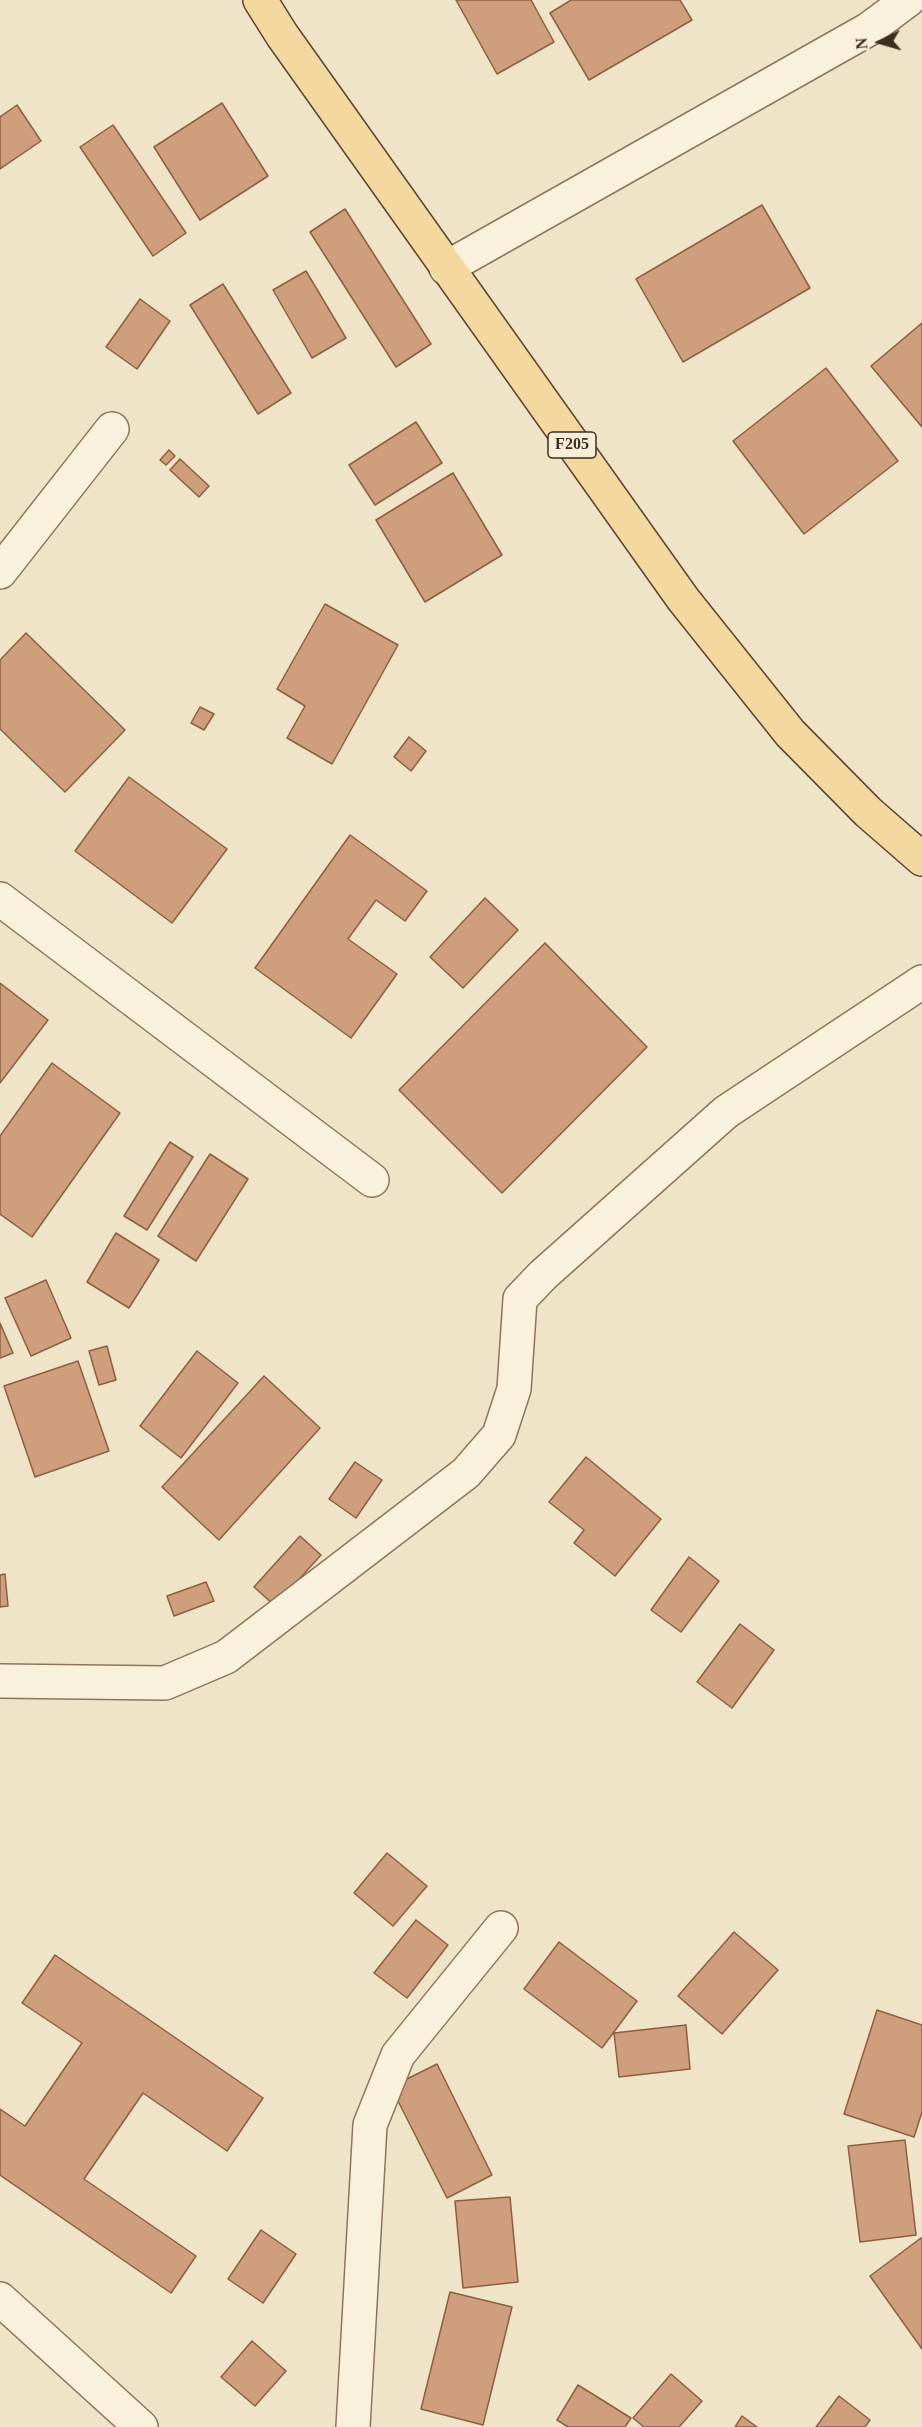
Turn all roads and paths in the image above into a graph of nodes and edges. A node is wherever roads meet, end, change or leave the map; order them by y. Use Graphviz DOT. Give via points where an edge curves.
graph roads {
  1 [pos="260,0"];
  2 [pos="908,0"];
  3 [pos="447,268"];
  4 [pos="112,429"];
  5 [pos="0,572"];
  6 [pos="922,859"];
  7 [pos="0,899"];
  8 [pos="922,982"];
  9 [pos="372,1180"];
  10 [pos="0,1681"];
  11 [pos="501,1928"];
  12 [pos="0,2299"];
  13 [pos="146,2425"];
  14 [pos="353,2427"];
  1 -- 3 [label="main road, F205"];
  2 -- 3 [label="street" via="869,29"];
  3 -- 6 [label="main road, F205" via="683,600 783,724 868,812"];
  4 -- 5 [label="street"];
  7 -- 9 [label="street"];
  8 -- 10 [label="street" via="726,1112 543,1275 520,1299 514,1389 499,1435 466,1473 226,1657 165,1683"];
  11 -- 14 [label="street" via="398,2055 370,2125"];
  12 -- 13 [label="street"];
}
